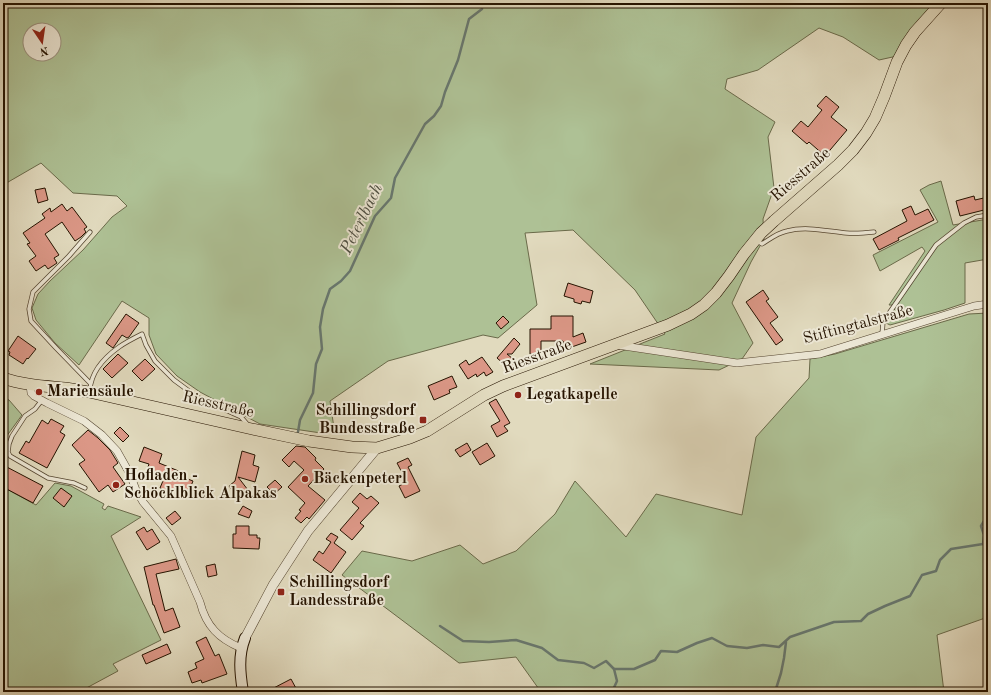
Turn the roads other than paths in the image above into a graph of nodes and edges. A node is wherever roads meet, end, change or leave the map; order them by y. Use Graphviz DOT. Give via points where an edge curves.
graph roads {
  1 [pos="941,3"];
  2 [pos="988,215"];
  3 [pos="90,232"];
  4 [pos="874,232"];
  5 [pos="756,240"];
  6 [pos="988,304"];
  7 [pos="882,335"];
  8 [pos="615,345"];
  9 [pos="3,378"];
  10 [pos="30,385"];
  11 [pos="90,388"];
  12 [pos="42,400"];
  13 [pos="252,429"];
  14 [pos="377,448"];
  15 [pos="84,488"];
  16 [pos="245,638"];
  17 [pos="241,648"];
  18 [pos="243,692"];
  1 -- 5 [label="main road, Riesstraße" via="906,45 875,118 853,150"];
  2 -- 7 [label="lane" via="964,223 936,245 883,322"];
  3 -- 11 [label="lane" via="33,292 29,309 31,321"];
  4 -- 5 [label="lane" via="861,234 797,229 777,234 762,244"];
  5 -- 8 [label="main road, Riesstraße" via="704,305 668,325"];
  6 -- 7 [label="street, Stiftingtalstraße" via="974,306"];
  7 -- 8 [label="street, Stiftingtalstraße" via="820,354 738,363"];
  8 -- 14 [label="main road, Riesstraße" via="503,386 426,431"];
  9 -- 10 [label="main road, Riesstraße"];
  10 -- 11 [label="main road, Riesstraße"];
  10 -- 12 [label="street" via="31,393"];
  11 -- 13 [label="main road, Riesstraße"];
  11 -- 13 [label="lane" via="100,365 120,346 142,334 155,361 174,380 197,397 241,417"];
  12 -- 15 [label="lane" via="19,425 9,444 8,452 10,456 48,478 74,483"];
  12 -- 17 [label="street" via="84,421 117,451 143,502 170,536 209,623 216,633"];
  13 -- 14 [label="main road, Riesstraße" via="316,442"];
  14 -- 16 [label="street" via="308,531 273,585"];
  16 -- 17 [label="main road"];
  17 -- 18 [label="main road" via="240,672"];
}
